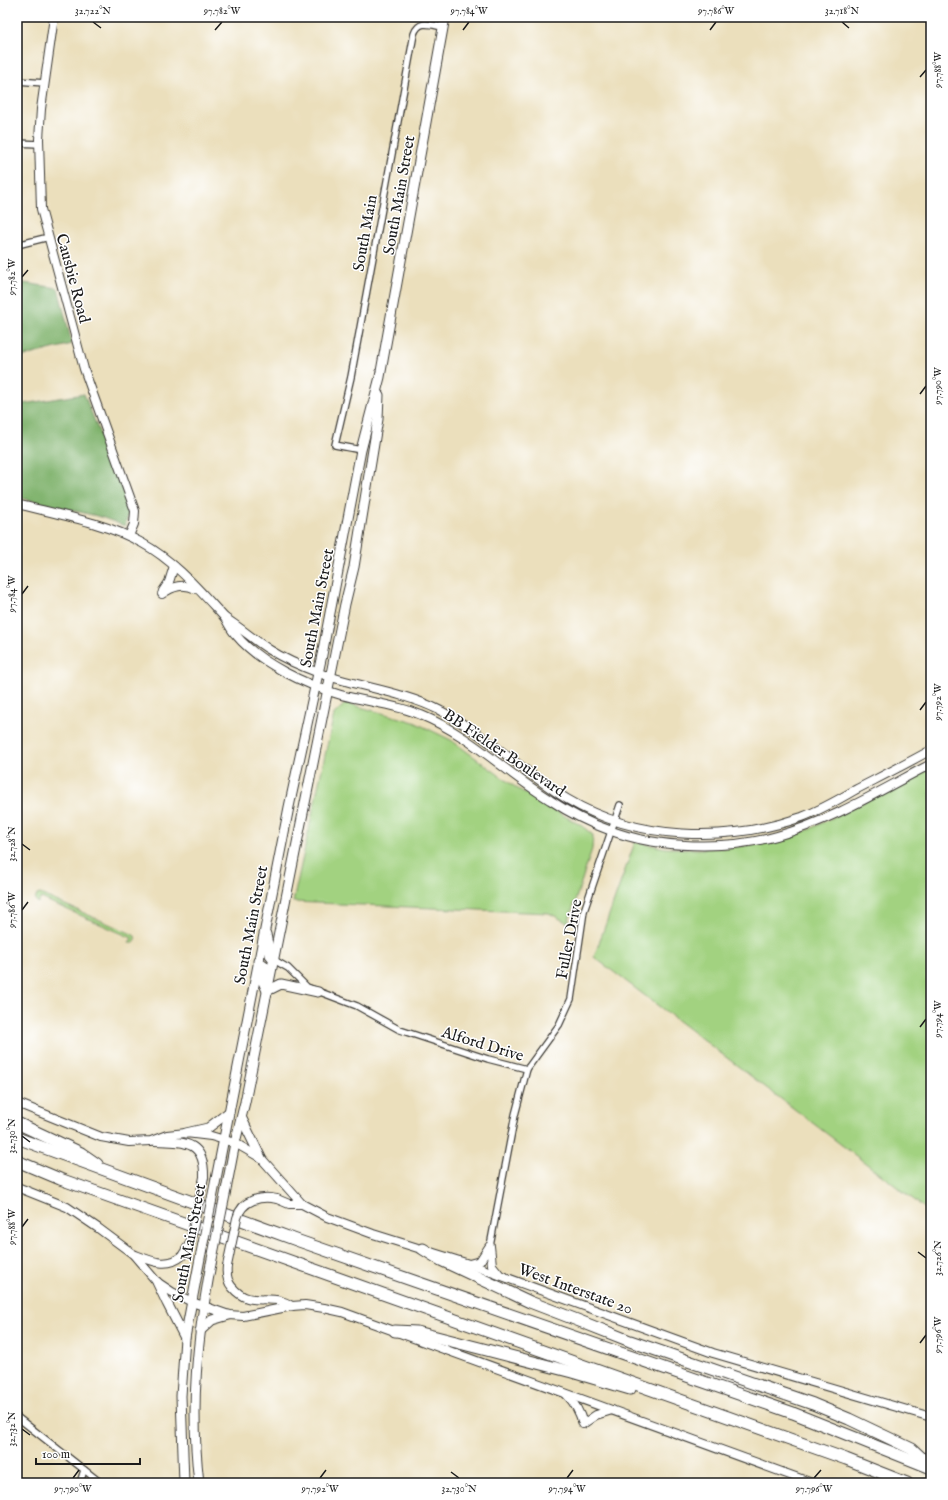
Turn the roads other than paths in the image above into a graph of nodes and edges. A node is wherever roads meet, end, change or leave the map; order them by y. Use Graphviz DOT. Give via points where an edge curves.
graph roads {
  1 [pos="54,17"];
  2 [pos="445,17"];
  3 [pos="443,27"];
  4 [pos="17,81"];
  5 [pos="44,84"];
  6 [pos="17,143"];
  7 [pos="39,144"];
  8 [pos="49,237"];
  9 [pos="17,245"];
  10 [pos="380,377"];
  11 [pos="361,450"];
  12 [pos="17,504"];
  13 [pos="129,536"];
  14 [pos="174,566"];
  15 [pos="202,593"];
  16 [pos="225,618"];
  17 [pos="318,672"];
  18 [pos="331,676"];
  19 [pos="315,686"];
  20 [pos="328,691"];
  21 [pos="931,750"];
  22 [pos="931,764"];
  23 [pos="620,805"];
  24 [pos="615,821"];
  25 [pos="611,831"];
  26 [pos="265,929"];
  27 [pos="274,960"];
  28 [pos="258,961"];
  29 [pos="267,991"];
  30 [pos="318,992"];
  31 [pos="527,1069"];
  32 [pos="17,1103"];
  33 [pos="229,1112"];
  34 [pos="242,1119"];
  35 [pos="17,1123"];
  36 [pos="186,1133"];
  37 [pos="17,1138"];
  38 [pos="224,1139"];
  39 [pos="151,1141"];
  40 [pos="235,1143"];
  41 [pos="260,1158"];
  42 [pos="17,1161"];
  43 [pos="107,1172"];
  44 [pos="17,1187"];
  45 [pos="302,1204"];
  46 [pos="490,1246"];
  47 [pos="423,1248"];
  48 [pos="133,1254"];
  49 [pos="469,1264"];
  50 [pos="501,1276"];
  51 [pos="157,1282"];
  52 [pos="192,1302"];
  53 [pos="203,1305"];
  54 [pos="292,1306"];
  55 [pos="229,1315"];
  56 [pos="200,1331"];
  57 [pos="395,1331"];
  58 [pos="185,1338"];
  59 [pos="565,1393"];
  60 [pos="684,1401"];
  61 [pos="612,1410"];
  62 [pos="17,1417"];
  63 [pos="931,1417"];
  64 [pos="931,1468"];
  65 [pos="84,1470"];
  66 [pos="80,1483"];
  67 [pos="102,1483"];
  68 [pos="184,1483"];
  69 [pos="199,1483"];
  70 [pos="812,1483"];
  71 [pos="907,1483"];
  1 -- 5 [label="street, Causbie Road"];
  2 -- 3 [label="main road, South Main Street"];
  3 -- 10 [label="main road, South Main Street"];
  3 -- 11 [label="street, South Main" via="424,23 417,27 414,34 355,355 335,445"];
  4 -- 5 [label="street"];
  5 -- 7 [label="street, Causbie Road"];
  6 -- 7 [label="street"];
  7 -- 8 [label="street, Causbie Road" via="41,209"];
  8 -- 9 [label="street"];
  8 -- 13 [label="street, Causbie Road" via="84,369 135,511 134,524"];
  10 -- 11 [label="main road, South Main Street"];
  10 -- 18 [label="main road, South Main Street" via="378,419 355,561"];
  11 -- 17 [label="main road, South Main Street"];
  12 -- 13 [label="street"];
  13 -- 14 [label="street"];
  14 -- 15 [label="street"];
  14 -- 15 [label="street" via="162,594 174,587 187,585"];
  15 -- 16 [label="street"];
  16 -- 17 [label="street, BB Fielder Boulevard" via="270,650"];
  16 -- 19 [label="street, BB Fielder Boulevard" via="235,634 251,650 271,664"];
  17 -- 18 [label="street, BB Fielder Boulevard"];
  17 -- 19 [label="main road, South Main Street"];
  18 -- 20 [label="main road, South Main Street"];
  18 -- 24 [label="street, BB Fielder Boulevard" via="415,700 437,709 476,731 542,782 570,800"];
  19 -- 20 [label="street, BB Fielder Boulevard"];
  19 -- 26 [label="main road, South Main Street"];
  20 -- 25 [label="street, BB Fielder Boulevard" via="411,711 444,726 468,740 549,800"];
  20 -- 27 [label="main road, South Main Street"];
  21 -- 24 [label="street, BB Fielder Boulevard" via="804,816 754,829 676,833"];
  22 -- 25 [label="street, BB Fielder Boulevard" via="836,813 778,836 747,843 712,846 676,844"];
  23 -- 24 [label="street, Fuller Drive"];
  24 -- 25 [label="street, Fuller Drive"];
  25 -- 31 [label="street, Fuller Drive" via="584,911 571,999 559,1025"];
  26 -- 27 [label="main road" via="270,955"];
  26 -- 28 [label="main road, South Main Street"];
  27 -- 29 [label="main road, South Main Street"];
  27 -- 30 [label="street, Alford Drive" via="288,968 307,987"];
  28 -- 29 [label="main road" via="264,965 263,982"];
  28 -- 33 [label="main road, South Main Street"];
  29 -- 30 [label="main road" via="281,984"];
  29 -- 34 [label="main road, South Main Street"];
  30 -- 31 [label="street, Alford Drive" via="357,1006 400,1030"];
  31 -- 46 [label="street, Alford Drive"];
  32 -- 39 [label="street" via="101,1137 129,1142"];
  33 -- 36 [label="main road" via="208,1128"];
  33 -- 38 [label="main road, South Main Street"];
  34 -- 40 [label="main road, South Main Street"];
  34 -- 41 [label="main road"];
  35 -- 43 [label="highway" via="81,1153"];
  36 -- 38 [label="street, West Interstate 20"];
  36 -- 39 [label="street, West Interstate 20" via="168,1135"];
  37 -- 43 [label="highway"];
  38 -- 40 [label="street, West Interstate 20"];
  38 -- 52 [label="main road, South Main Street, bridge"];
  39 -- 48 [label="street, bridge" via="184,1142 192,1146 202,1158 204,1177 190,1243 182,1256 163,1264"];
  40 -- 41 [label="street, West Interstate 20"];
  40 -- 53 [label="main road, South Main Street, bridge"];
  41 -- 45 [label="street, West Interstate 20"];
  42 -- 60 [label="highway"];
  43 -- 64 [label="highway" via="793,1413"];
  44 -- 48 [label="street" via="67,1207"];
  45 -- 47 [label="street, West Interstate 20" via="374,1234"];
  45 -- 54 [label="street, bridge" via="289,1204 268,1197 259,1198 242,1208 237,1218 226,1273 229,1283 241,1295 254,1300 280,1301"];
  46 -- 49 [label="street" via="480,1261"];
  46 -- 50 [label="street" via="492,1265"];
  47 -- 49 [label="street, West Interstate 20"];
  47 -- 64 [label="highway" via="441,1260 530,1302 630,1341 850,1419 912,1450"];
  48 -- 51 [label="street"];
  49 -- 50 [label="street, West Interstate 20"];
  50 -- 63 [label="street, West Interstate 20" via="713,1353"];
  51 -- 52 [label="street"];
  51 -- 58 [label="main road"];
  52 -- 53 [label="street"];
  52 -- 58 [label="main road, South Main Street"];
  53 -- 55 [label="street"];
  53 -- 56 [label="main road, South Main Street"];
  54 -- 55 [label="street" via="244,1316"];
  54 -- 57 [label="street" via="324,1308"];
  55 -- 56 [label="main road" via="212,1320"];
  56 -- 69 [label="main road, South Main Street" via="194,1398"];
  57 -- 59 [label="street"];
  57 -- 60 [label="highway" via="417,1332 512,1356 611,1383 667,1402"];
  58 -- 68 [label="main road, South Main Street" via="181,1396"];
  59 -- 61 [label="street"];
  59 -- 61 [label="street" via="573,1401 583,1424 596,1415"];
  60 -- 71 [label="highway"];
  61 -- 70 [label="street"];
  62 -- 65 [label="street"];
  65 -- 66 [label="street"];
  65 -- 67 [label="street"];
}
